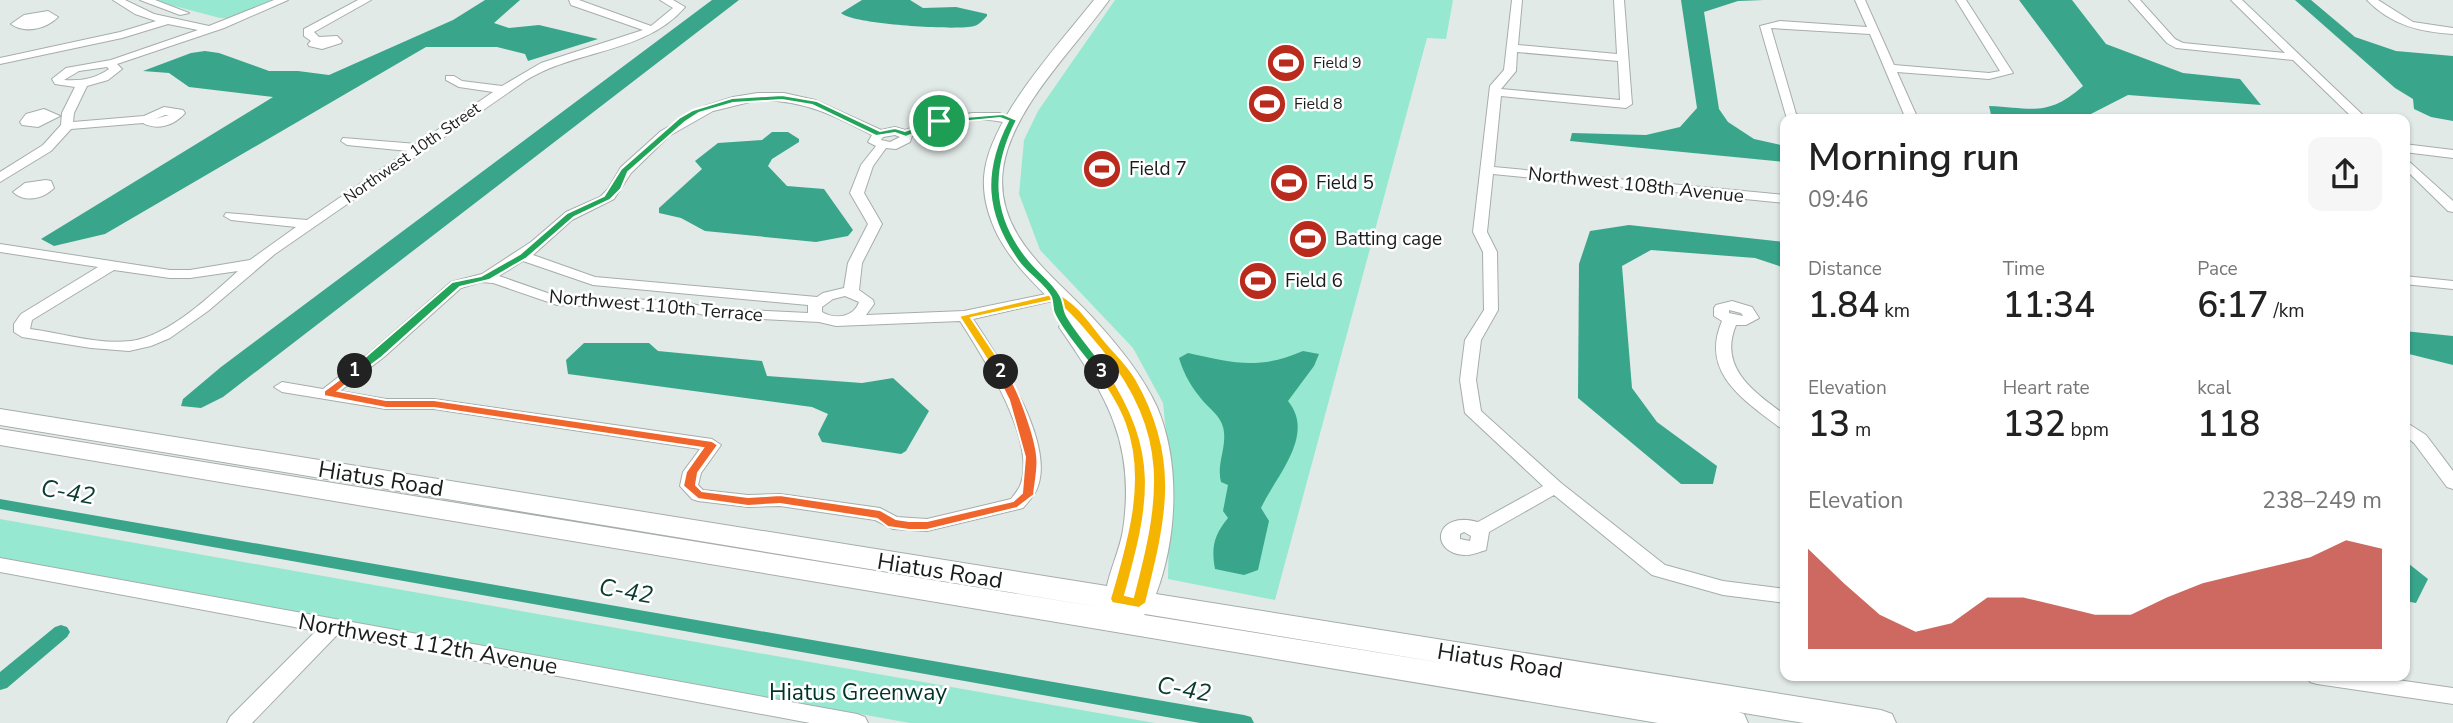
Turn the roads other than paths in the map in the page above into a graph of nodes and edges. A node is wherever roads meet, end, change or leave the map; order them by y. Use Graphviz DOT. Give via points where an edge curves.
graph roads {
  1 [pos="38,0"];
  2 [pos="118,0"];
  3 [pos="145,0"];
  4 [pos="283,0"];
  5 [pos="366,0"];
  6 [pos="665,0"];
  7 [pos="1102,0"];
  8 [pos="1517,0"];
  9 [pos="1619,0"];
  10 [pos="1860,0"];
  11 [pos="1961,0"];
  12 [pos="2134,0"];
  13 [pos="2236,0"];
  14 [pos="2372,0"];
  15 [pos="575,1"];
  16 [pos="296,2"];
  17 [pos="42,14"];
  18 [pos="156,18"];
  19 [pos="171,20"];
  20 [pos="228,27"];
  21 [pos="651,29"];
  22 [pos="212,30"];
  23 [pos="1873,31"];
  24 [pos="2453,32"];
  25 [pos="97,40"];
  26 [pos="318,40"];
  27 [pos="1512,48"];
  28 [pos="2296,57"];
  29 [pos="1624,58"];
  30 [pos="0,61"];
  31 [pos="112,66"];
  32 [pos="1890,68"];
  33 [pos="450,78"];
  34 [pos="83,83"];
  35 [pos="504,90"];
  36 [pos="1496,92"];
  37 [pos="1795,114"];
  38 [pos="1910,114"];
  39 [pos="2356,114"];
  40 [pos="54,116"];
  41 [pos="68,119"];
  42 [pos="146,119"];
  43 [pos="1013,120"];
  44 [pos="880,140"];
  45 [pos="347,141"];
  46 [pos="419,148"];
  47 [pos="2410,149"];
  48 [pos="2453,154"];
  49 [pos="2410,168"];
  50 [pos="1488,170"];
  51 [pos="0,178"];
  52 [pos="0,184"];
  53 [pos="25,188"];
  54 [pos="1780,199"];
  55 [pos="2453,208"];
  56 [pos="231,216"];
  57 [pos="309,224"];
  58 [pos="0,248"];
  59 [pos="523,256"];
  60 [pos="253,264"];
  61 [pos="112,265"];
  62 [pos="485,278"];
  63 [pos="2410,281"];
  64 [pos="2453,285"];
  65 [pos="851,292"];
  66 [pos="1056,296"];
  67 [pos="819,302"];
  68 [pos="964,316"];
  69 [pos="818,318"];
  70 [pos="848,320"];
  71 [pos="1730,321"];
  72 [pos="282,387"];
  73 [pos="328,393"];
  74 [pos="0,418"];
  75 [pos="1780,420"];
  76 [pos="2410,431"];
  77 [pos="0,437"];
  78 [pos="2453,483"];
  79 [pos="1555,487"];
  80 [pos="1478,530"];
  81 [pos="0,565"];
  82 [pos="1780,595"];
  83 [pos="1125,608"];
  84 [pos="332,627"];
  85 [pos="2351,681"];
  86 [pos="2453,696"];
  87 [pos="238,723"];
  88 [pos="857,723"];
  89 [pos="1733,723"];
  90 [pos="1881,723"];
  1 -- 17 [label="street"];
  2 -- 18 [label="street"];
  3 -- 20 [label="street"];
  4 -- 20 [label="street"];
  5 -- 26 [label="street" via="308,31"];
  6 -- 21 [label="street, Northwest 10th Street" via="680,7"];
  7 -- 43 [label="main road"];
  8 -- 27 [label="street"];
  9 -- 29 [label="street"];
  10 -- 23 [label="street"];
  11 -- 32 [label="street" via="2007,73 1989,76"];
  12 -- 28 [label="street" via="2180,46"];
  13 -- 28 [label="street"];
  14 -- 24 [label="street" via="2400,23"];
  15 -- 21 [label="street"];
  16 -- 20 [label="street"];
  18 -- 19 [label="street"];
  18 -- 25 [label="street"];
  19 -- 22 [label="street"];
  19 -- 25 [label="street"];
  20 -- 22 [label="street"];
  20 -- 31 [label="street"];
  21 -- 35 [label="street, Northwest 10th Street" via="537,69"];
  22 -- 31 [label="street"];
  23 -- 32 [label="street"];
  23 -- 37 [label="street" via="1765,26"];
  25 -- 30 [label="street"];
  27 -- 29 [label="street"];
  27 -- 36 [label="street" via="1510,71"];
  28 -- 39 [label="street"];
  29 -- 36 [label="street" via="1626,104"];
  31 -- 34 [label="street" via="101,78"];
  31 -- 34 [label="street" via="78,67 58,79 65,84"];
  32 -- 38 [label="street"];
  33 -- 35 [label="street" via="458,84"];
  34 -- 41 [label="street"];
  35 -- 46 [label="street, Northwest 10th Street"];
  36 -- 50 [label="street"];
  40 -- 41 [label="street"];
  41 -- 42 [label="street"];
  41 -- 51 [label="street" via="47,148"];
  43 -- 44 [label="street" via="926,127 906,134 895,131"];
  43 -- 66 [label="main road" via="994,171 998,210 1023,260"];
  44 -- 59 [label="street" via="801,100 756,98 710,106 682,120 624,171 607,198 571,215"];
  44 -- 65 [label="street" via="857,193 875,224 855,263"];
  45 -- 46 [label="street"];
  46 -- 57 [label="street, Northwest 10th Street"];
  47 -- 48 [label="street"];
  49 -- 55 [label="street"];
  50 -- 54 [label="street, Northwest 108th Avenue"];
  50 -- 79 [label="street" via="1480,232 1490,252 1491,310 1473,340 1468,380 1473,413"];
  52 -- 53 [label="street"];
  56 -- 57 [label="street"];
  57 -- 60 [label="street, Northwest 10th Street"];
  58 -- 61 [label="street"];
  59 -- 62 [label="street"];
  59 -- 67 [label="street" via="593,281"];
  60 -- 61 [label="street" via="190,274"];
  60 -- 61 [label="street, Northwest 10th Street" via="165,335 149,342 130,346 22,331 26,317"];
  62 -- 69 [label="street, Northwest 110th Terrace" via="557,300 681,305 708,312"];
  62 -- 73 [label="street, Northwest 110th Terrace" via="456,285"];
  63 -- 64 [label="street"];
  65 -- 67 [label="street"];
  65 -- 70 [label="street" via="863,296 867,304"];
  66 -- 68 [label="street"];
  66 -- 83 [label="main road" via="1060,314 1119,399 1136,444 1140,484"];
  67 -- 69 [label="street" via="814,310"];
  68 -- 70 [label="street"];
  68 -- 73 [label="street" via="1015,400 1031,457 1028,495 1017,504 927,525 893,523 880,514 780,500 698,495 689,486 692,472 712,445"];
  69 -- 70 [label="street, Northwest 110th Terrace"];
  71 -- 75 [label="street" via="1722,334 1725,365 1742,391"];
  72 -- 73 [label="street"];
  74 -- 83 [label="main road, Hiatus Road"];
  76 -- 78 [label="street"];
  77 -- 83 [label="main road, Hiatus Road"];
  79 -- 80 [label="street"];
  79 -- 82 [label="street" via="1659,570 1723,588"];
  81 -- 84 [label="street, Northwest 112th Avenue"];
  83 -- 89 [label="main road, Hiatus Road"];
  83 -- 90 [label="main road, Hiatus Road"];
  84 -- 87 [label="street"];
  84 -- 88 [label="street, Northwest 112th Avenue"];
  85 -- 86 [label="street"];
}
